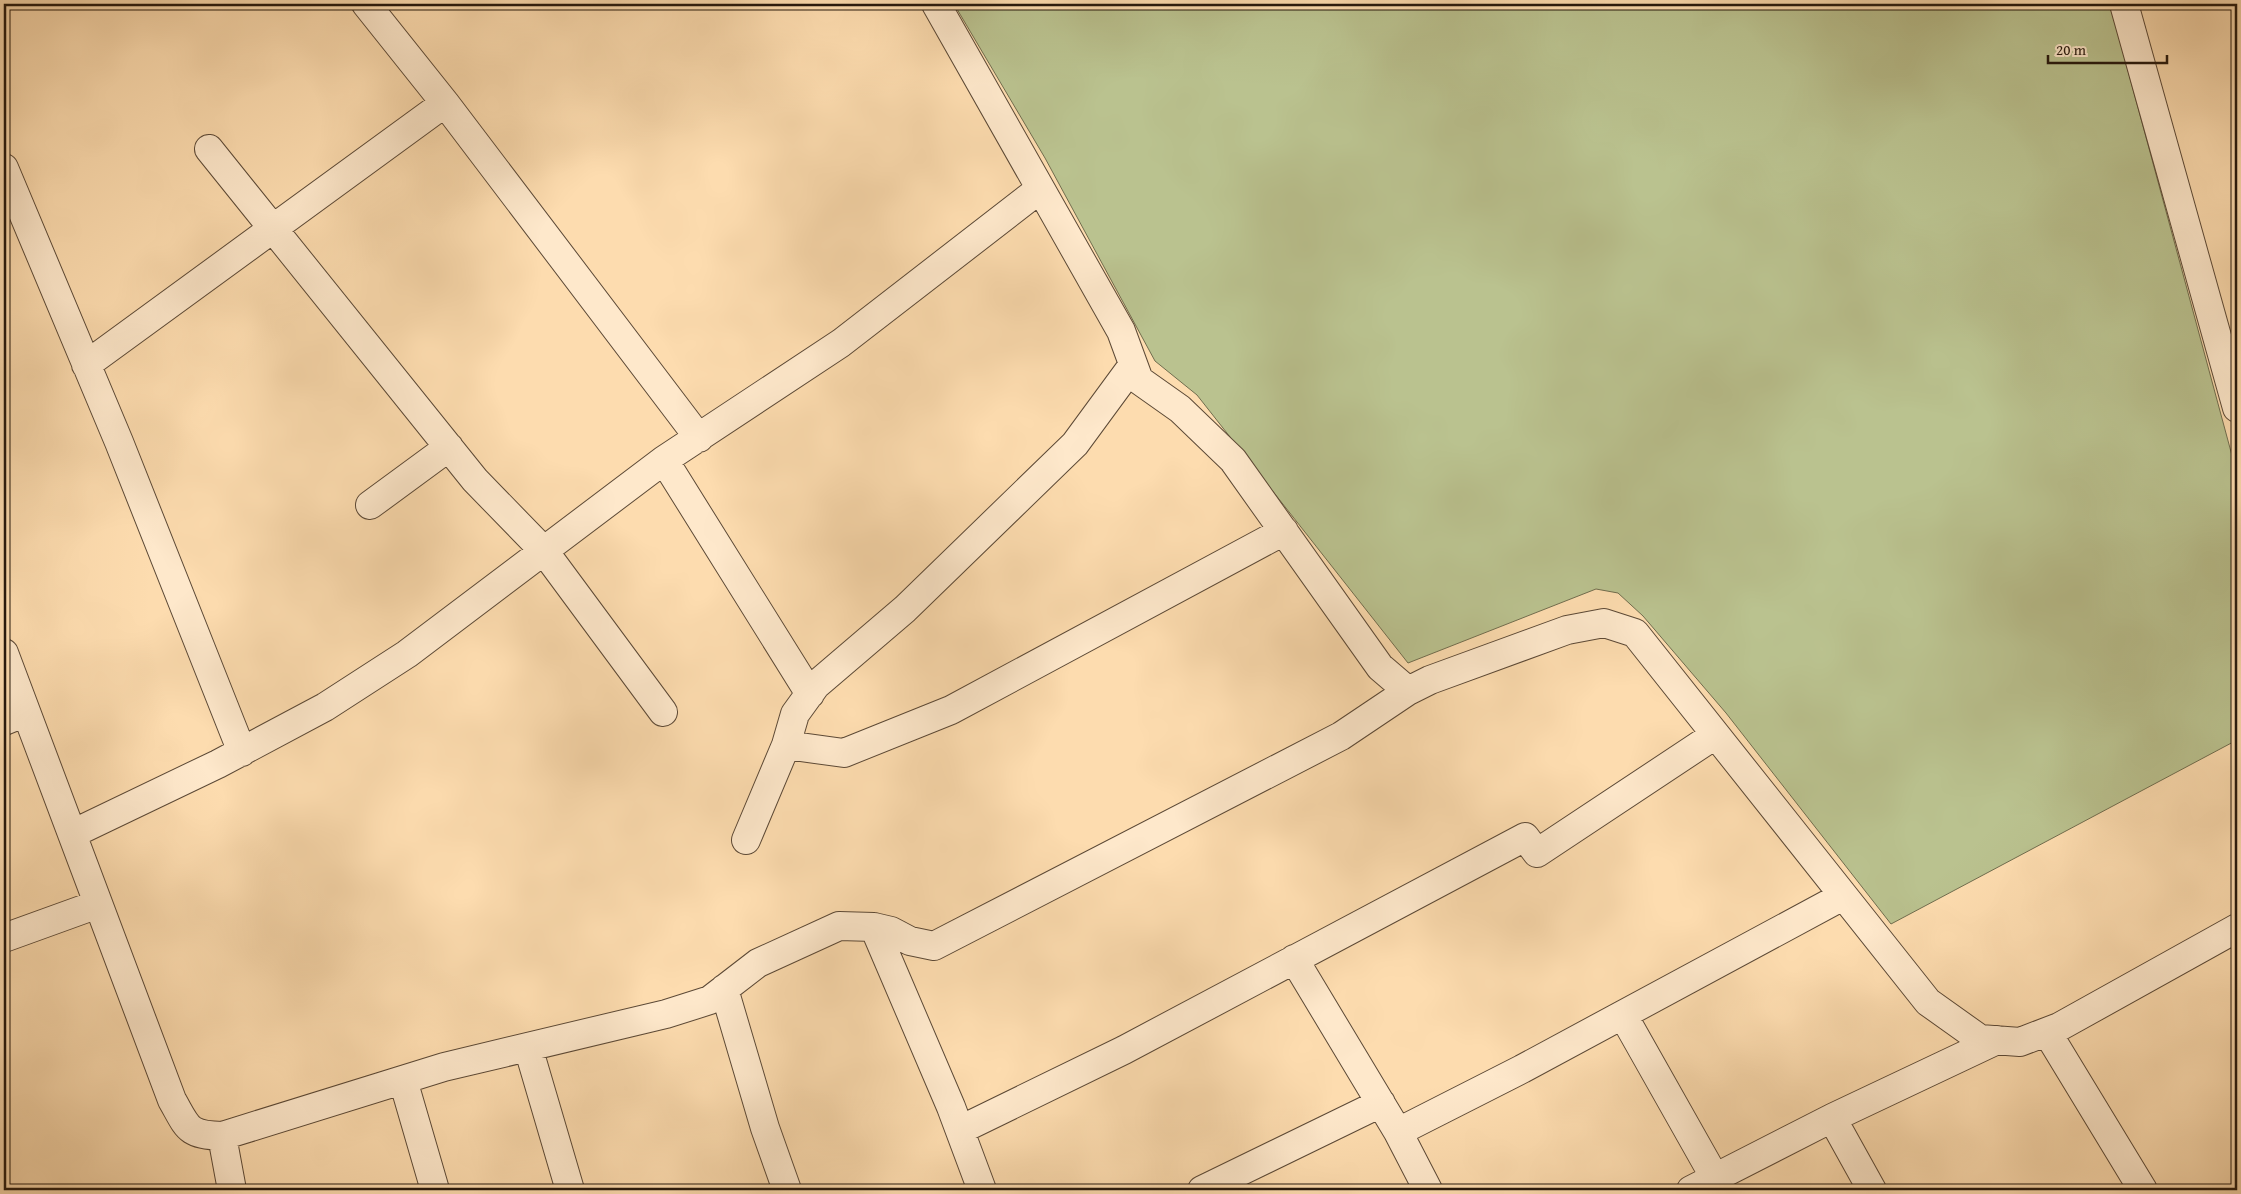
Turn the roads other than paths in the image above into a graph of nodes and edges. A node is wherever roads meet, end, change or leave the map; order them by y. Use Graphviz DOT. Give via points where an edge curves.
graph roads {
  1 [pos="366,4"];
  2 [pos="936,4"];
  3 [pos="2124,4"];
  4 [pos="445,102"];
  5 [pos="209,149"];
  6 [pos="4,171"];
  7 [pos="1040,189"];
  8 [pos="274,228"];
  9 [pos="1133,364"];
  10 [pos="86,365"];
  11 [pos="2237,408"];
  12 [pos="699,438"];
  13 [pos="449,447"];
  14 [pos="664,460"];
  15 [pos="370,504"];
  16 [pos="1284,530"];
  17 [pos="544,551"];
  18 [pos="4,653"];
  19 [pos="1408,691"];
  20 [pos="810,694"];
  21 [pos="663,712"];
  22 [pos="15,716"];
  23 [pos="1715,735"];
  24 [pos="786,745"];
  25 [pos="242,752"];
  26 [pos="72,834"];
  27 [pos="746,840"];
  28 [pos="1843,896"];
  29 [pos="98,904"];
  30 [pos="874,927"];
  31 [pos="2237,928"];
  32 [pos="4,938"];
  33 [pos="1294,960"];
  34 [pos="724,989"];
  35 [pos="1623,1015"];
  36 [pos="2047,1032"];
  37 [pos="1997,1040"];
  38 [pos="528,1047"];
  39 [pos="403,1080"];
  40 [pos="1381,1103"];
  41 [pos="1832,1118"];
  42 [pos="960,1130"];
  43 [pos="1398,1132"];
  44 [pos="222,1136"];
  45 [pos="1714,1183"];
  46 [pos="232,1190"];
  47 [pos="435,1190"];
  48 [pos="570,1190"];
  49 [pos="787,1190"];
  50 [pos="982,1190"];
  51 [pos="1202,1190"];
  52 [pos="1428,1190"];
  53 [pos="1872,1190"];
  54 [pos="2143,1190"];
  1 -- 4 [label="street"];
  2 -- 7 [label="street"];
  3 -- 11 [label="street"];
  4 -- 8 [label="street"];
  4 -- 12 [label="street"];
  5 -- 8 [label="street"];
  6 -- 10 [label="street"];
  7 -- 9 [label="street" via="1121,331"];
  7 -- 12 [label="street" via="841,343"];
  8 -- 10 [label="street"];
  8 -- 13 [label="street"];
  9 -- 16 [label="street" via="1139,380 1180,409 1233,460"];
  9 -- 20 [label="street" via="1075,444 904,609 816,685"];
  10 -- 25 [label="street"];
  12 -- 14 [label="street"];
  13 -- 15 [label="street"];
  13 -- 17 [label="street" via="475,480"];
  14 -- 17 [label="street"];
  14 -- 20 [label="street"];
  16 -- 19 [label="street" via="1380,667"];
  16 -- 24 [label="street" via="951,710 844,753"];
  17 -- 21 [label="street"];
  17 -- 25 [label="street" via="407,654 325,707"];
  18 -- 22 [label="street"];
  19 -- 23 [label="street" via="1566,630 1604,622 1635,633"];
  19 -- 30 [label="street" via="1341,736 934,946"];
  20 -- 24 [label="street" via="795,714"];
  22 -- 26 [label="street"];
  23 -- 28 [label="street"];
  23 -- 33 [label="street" via="1537,853 1525,837"];
  24 -- 27 [label="street"];
  25 -- 26 [label="street"];
  26 -- 29 [label="street"];
  28 -- 35 [label="street"];
  28 -- 37 [label="street" via="1928,1002 1980,1039"];
  29 -- 32 [label="street"];
  29 -- 44 [label="street" via="172,1100 186,1126 201,1136"];
  30 -- 34 [label="street" via="839,926 758,963"];
  30 -- 42 [label="street"];
  31 -- 36 [label="street"];
  33 -- 40 [label="street"];
  33 -- 42 [label="street" via="1124,1050"];
  34 -- 38 [label="street" via="710,1000 666,1014"];
  34 -- 49 [label="street"];
  35 -- 43 [label="street"];
  35 -- 45 [label="street"];
  36 -- 37 [label="street" via="2020,1042"];
  36 -- 54 [label="street"];
  37 -- 41 [label="street"];
  38 -- 39 [label="street"];
  38 -- 48 [label="street"];
  39 -- 44 [label="street"];
  39 -- 47 [label="street"];
  40 -- 43 [label="street"];
  40 -- 51 [label="street"];
  41 -- 45 [label="street"];
  41 -- 53 [label="street"];
  42 -- 50 [label="street"];
  43 -- 52 [label="street"];
  44 -- 46 [label="street"];
}
